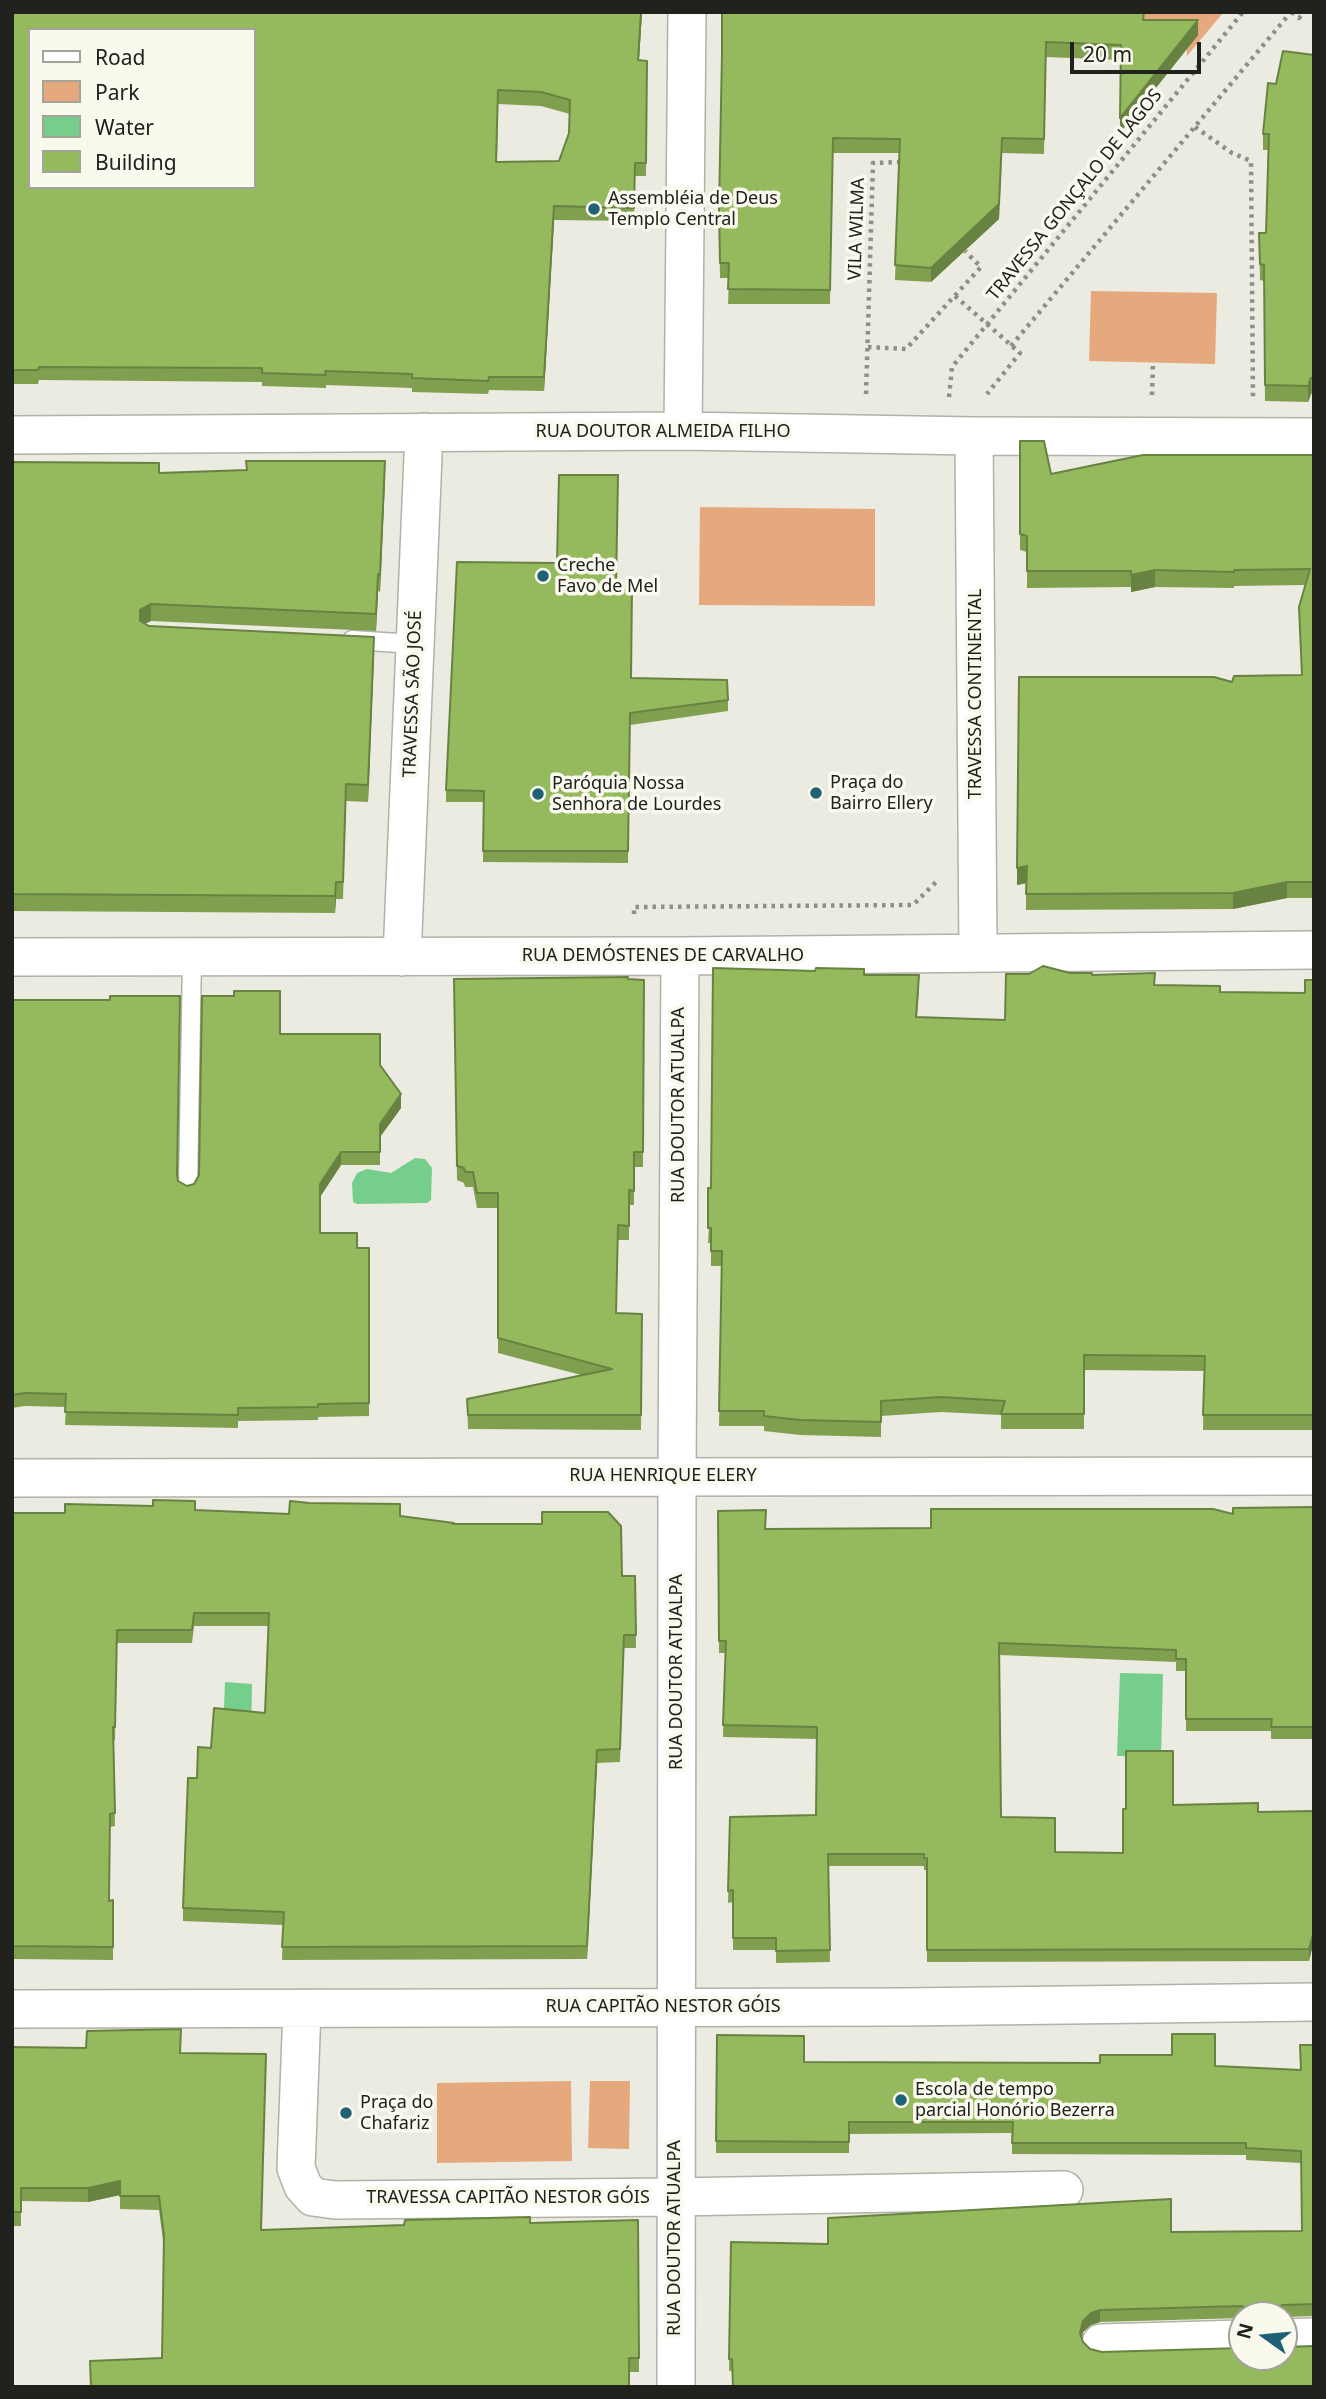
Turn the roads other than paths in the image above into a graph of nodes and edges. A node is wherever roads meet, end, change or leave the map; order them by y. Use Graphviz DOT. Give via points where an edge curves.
graph roads {
  1 [pos="687,12"];
  2 [pos="683,431"];
  3 [pos="424,432"];
  4 [pos="12,435"];
  5 [pos="974,436"];
  6 [pos="1314,437"];
  7 [pos="331,639"];
  8 [pos="415,644"];
  9 [pos="1314,950"];
  10 [pos="978,953"];
  11 [pos="680,956"];
  12 [pos="12,957"];
  13 [pos="192,957"];
  14 [pos="402,957"];
  15 [pos="188,1188"];
  16 [pos="677,1476"];
  17 [pos="1314,1476"];
  18 [pos="12,1478"];
  19 [pos="1314,2002"];
  20 [pos="677,2006"];
  21 [pos="12,2009"];
  22 [pos="302,2009"];
  23 [pos="1064,2190"];
  24 [pos="675,2197"];
  25 [pos="1228,2339"];
  26 [pos="1101,2343"];
  27 [pos="676,2387"];
  1 -- 2 [label="street"];
  2 -- 3 [label="street, RUA DOUTOR ALMEIDA FILHO"];
  2 -- 5 [label="street, RUA DOUTOR ALMEIDA FILHO"];
  3 -- 4 [label="street, RUA DOUTOR ALMEIDA FILHO"];
  3 -- 8 [label="street, TRAVESSA SÃO JOSÉ"];
  5 -- 6 [label="street, RUA DOUTOR ALMEIDA FILHO"];
  5 -- 10 [label="street, TRAVESSA CONTINENTAL"];
  7 -- 8 [label="lane"];
  8 -- 14 [label="street, TRAVESSA SÃO JOSÉ"];
  9 -- 10 [label="street, RUA DEMÓSTENES DE CARVALHO"];
  10 -- 11 [label="street, RUA DEMÓSTENES DE CARVALHO"];
  11 -- 14 [label="street, RUA DEMÓSTENES DE CARVALHO"];
  11 -- 16 [label="street, RUA DOUTOR ATUALPA"];
  12 -- 13 [label="street, RUA DEMÓSTENES DE CARVALHO"];
  13 -- 14 [label="street, RUA DEMÓSTENES DE CARVALHO"];
  13 -- 15 [label="lane"];
  16 -- 17 [label="street, RUA HENRIQUE ELERY"];
  16 -- 18 [label="street, RUA HENRIQUE ELERY"];
  16 -- 20 [label="street, RUA DOUTOR ATUALPA"];
  19 -- 20 [label="street, RUA CAPITÃO NESTOR GÓIS"];
  20 -- 22 [label="street, RUA CAPITÃO NESTOR GÓIS"];
  20 -- 24 [label="street, RUA DOUTOR ATUALPA"];
  21 -- 22 [label="street, RUA CAPITÃO NESTOR GÓIS"];
  22 -- 24 [label="street, TRAVESSA CAPITÃO NESTOR GÓIS" via="296,2168 313,2197"];
  23 -- 24 [label="street, TRAVESSA CAPITÃO NESTOR GÓIS"];
  24 -- 27 [label="street, RUA DOUTOR ATUALPA"];
  25 -- 26 [label="street"];
}
